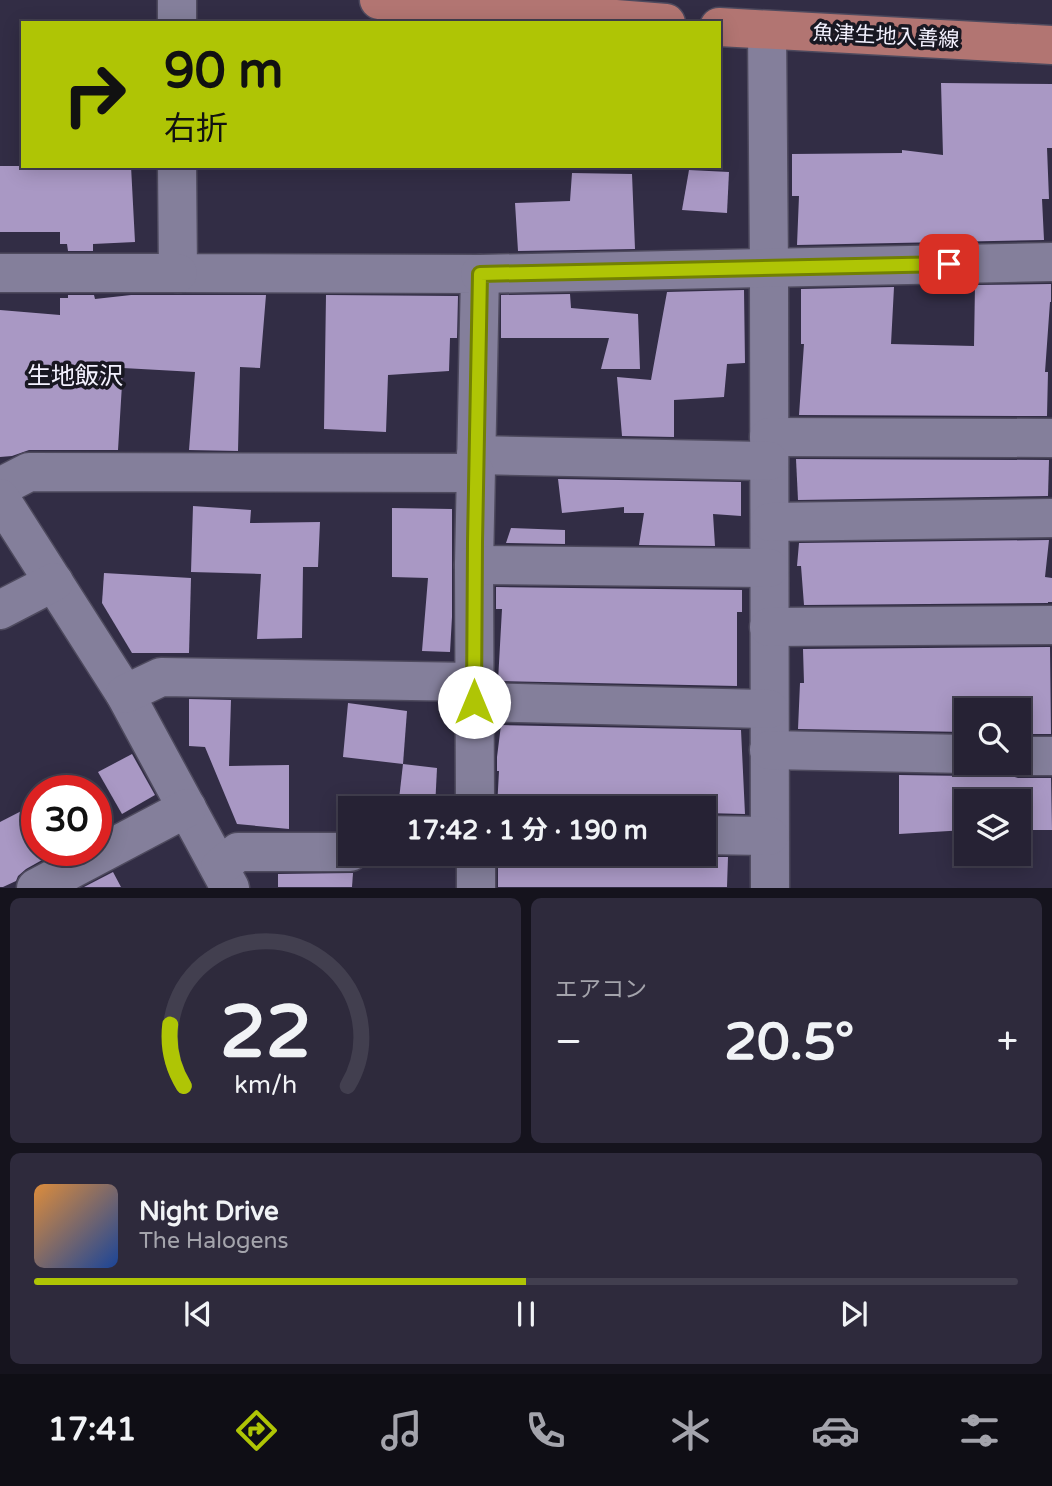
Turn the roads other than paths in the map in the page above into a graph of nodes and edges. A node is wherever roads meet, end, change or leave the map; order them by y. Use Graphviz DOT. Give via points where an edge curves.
graph roads {
  1 [pos="177,0"];
  2 [pos="379,0"];
  3 [pos="766,15"];
  4 [pos="177,21"];
  5 [pos="641,21"];
  6 [pos="721,26"];
  7 [pos="1052,45"];
  8 [pos="177,168"];
  9 [pos="1052,262"];
  10 [pos="769,268"];
  11 [pos="0,273"];
  12 [pos="178,273"];
  13 [pos="480,274"];
  14 [pos="1052,438"];
  15 [pos="769,449"];
  16 [pos="476,464"];
  17 [pos="0,487"];
  18 [pos="0,498"];
  19 [pos="1052,518"];
  20 [pos="769,522"];
  21 [pos="474,565"];
  22 [pos="769,568"];
  23 [pos="54,582"];
  24 [pos="0,610"];
  25 [pos="1052,625"];
  26 [pos="769,627"];
  27 [pos="474,692"];
  28 [pos="125,694"];
  29 [pos="769,709"];
  30 [pos="769,750"];
  31 [pos="954,754"];
  32 [pos="1031,755"];
  33 [pos="1052,756"];
  34 [pos="475,796"];
  35 [pos="187,808"];
  36 [pos="716,835"];
  37 [pos="769,836"];
  38 [pos="338,852"];
  39 [pos="475,866"];
  40 [pos="225,877"];
  41 [pos="36,887"];
  42 [pos="476,887"];
  43 [pos="769,887"];
  1 -- 4 [label="street"];
  2 -- 5 [label="main road"];
  3 -- 6 [label="main road, 魚津生地入善線"];
  3 -- 7 [label="main road, 魚津生地入善線"];
  3 -- 10 [label="street"];
  8 -- 12 [label="street"];
  9 -- 10 [label="street"];
  10 -- 13 [label="street"];
  10 -- 15 [label="street"];
  11 -- 12 [label="street"];
  12 -- 13 [label="street"];
  13 -- 16 [label="street"];
  14 -- 15 [label="street"];
  15 -- 16 [label="street"];
  15 -- 20 [label="street"];
  16 -- 17 [label="street" via="29,472"];
  16 -- 21 [label="street"];
  18 -- 23 [label="street"];
  19 -- 20 [label="street"];
  20 -- 22 [label="street"];
  21 -- 22 [label="street"];
  21 -- 27 [label="street"];
  22 -- 26 [label="street"];
  23 -- 24 [label="street"];
  23 -- 28 [label="street"];
  25 -- 26 [label="street"];
  26 -- 29 [label="street"];
  27 -- 28 [label="street" via="162,677"];
  27 -- 29 [label="street"];
  27 -- 34 [label="street"];
  28 -- 35 [label="street"];
  29 -- 30 [label="street"];
  30 -- 31 [label="street"];
  30 -- 37 [label="street"];
  32 -- 33 [label="street"];
  35 -- 40 [label="street"];
  35 -- 41 [label="street"];
  36 -- 37 [label="street"];
  37 -- 43 [label="street"];
  38 -- 40 [label="street" via="239,852"];
  39 -- 42 [label="street"];
}
